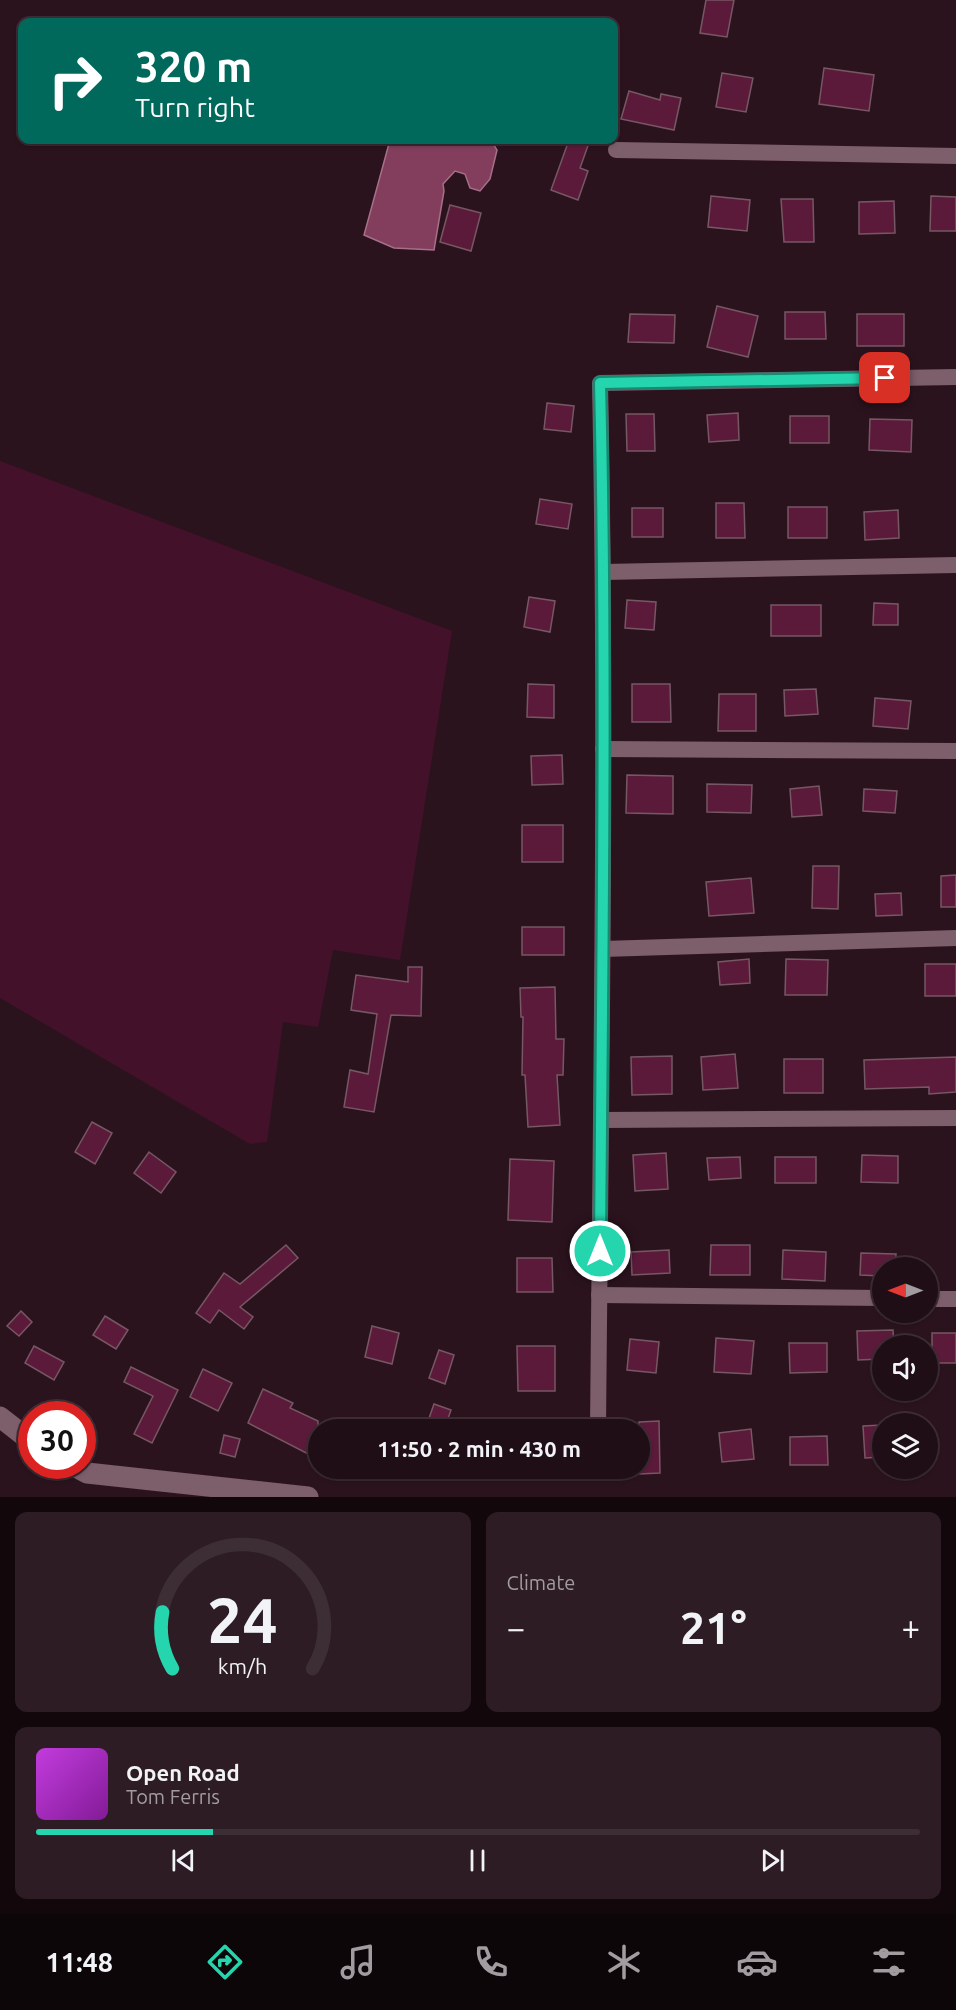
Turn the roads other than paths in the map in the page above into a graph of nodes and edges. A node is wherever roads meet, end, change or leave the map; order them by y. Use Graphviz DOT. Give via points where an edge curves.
graph roads {
  1 [pos="616,150"];
  2 [pos="956,156"];
  3 [pos="956,377"];
  4 [pos="956,565"];
  5 [pos="604,572"];
  6 [pos="603,749"];
  7 [pos="956,751"];
  8 [pos="956,938"];
  9 [pos="603,949"];
  10 [pos="956,1118"];
  11 [pos="601,1120"];
  12 [pos="599,1295"];
  13 [pos="872,1298"];
  14 [pos="938,1299"];
  15 [pos="956,1299"];
  16 [pos="0,1417"];
  17 [pos="598,1419"];
  18 [pos="18,1431"];
  19 [pos="96,1474"];
  20 [pos="308,1497"];
  1 -- 2 [label="street"];
  3 -- 5 [label="street" via="600,383"];
  4 -- 5 [label="street"];
  5 -- 6 [label="street"];
  6 -- 7 [label="street"];
  6 -- 9 [label="street"];
  8 -- 9 [label="street"];
  9 -- 11 [label="street"];
  10 -- 11 [label="street"];
  11 -- 12 [label="street"];
  12 -- 13 [label="street"];
  12 -- 17 [label="street"];
  14 -- 15 [label="street"];
  16 -- 18 [label="street"];
  19 -- 20 [label="street"];
}
